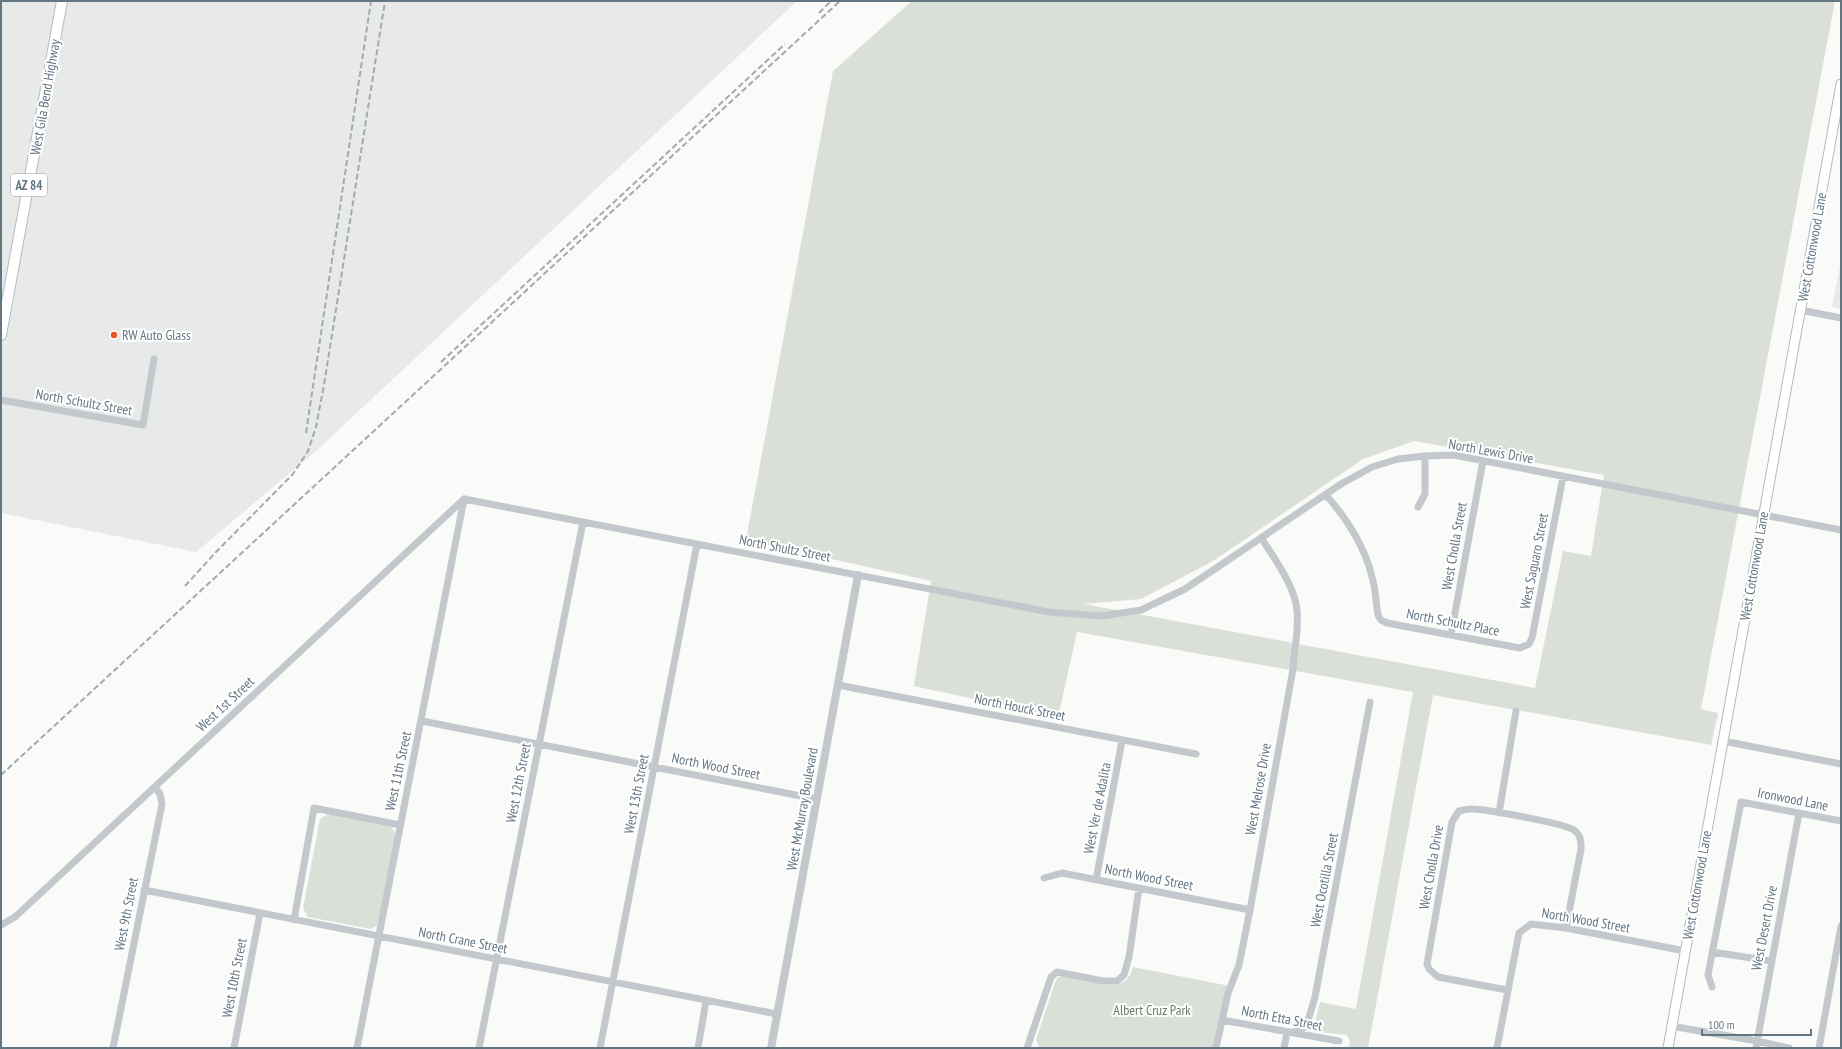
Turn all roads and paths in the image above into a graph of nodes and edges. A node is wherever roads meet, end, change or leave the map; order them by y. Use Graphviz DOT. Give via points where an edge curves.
graph roads {
  1 [pos="62,1"];
  2 [pos="1841,84"];
  3 [pos="1800,310"];
  4 [pos="1841,318"];
  5 [pos="1,335"];
  6 [pos="154,359"];
  7 [pos="1,400"];
  8 [pos="1425,456"];
  9 [pos="1483,461"];
  10 [pos="1563,477"];
  11 [pos="1326,494"];
  12 [pos="464,499"];
  13 [pos="1418,507"];
  14 [pos="1763,515"];
  15 [pos="583,522"];
  16 [pos="1841,530"];
  17 [pos="1262,539"];
  18 [pos="697,544"];
  19 [pos="858,576"];
  20 [pos="1102,616"];
  21 [pos="1451,635"];
  22 [pos="1525,647"];
  23 [pos="838,685"];
  24 [pos="1370,702"];
  25 [pos="1516,711"];
  26 [pos="422,721"];
  27 [pos="1122,741"];
  28 [pos="1723,741"];
  29 [pos="538,744"];
  30 [pos="1196,754"];
  31 [pos="1841,764"];
  32 [pos="655,767"];
  33 [pos="154,787"];
  34 [pos="816,799"];
  35 [pos="1499,813"];
  36 [pos="1799,813"];
  37 [pos="1841,821"];
  38 [pos="400,825"];
  39 [pos="1044,878"];
  40 [pos="1096,880"];
  41 [pos="1139,888"];
  42 [pos="144,890"];
  43 [pos="1250,910"];
  44 [pos="260,913"];
  45 [pos="294,920"];
  46 [pos="1,925"];
  47 [pos="1841,926"];
  48 [pos="1566,928"];
  49 [pos="379,937"];
  50 [pos="1685,950"];
  51 [pos="1712,952"];
  52 [pos="497,960"];
  53 [pos="1771,961"];
  54 [pos="613,982"];
  55 [pos="1712,987"];
  56 [pos="1507,990"];
  57 [pos="706,1001"];
  58 [pos="777,1014"];
  59 [pos="1222,1020"];
  60 [pos="1671,1026"];
  61 [pos="1287,1033"];
  62 [pos="1339,1042"];
  63 [pos="1756,1044"];
  64 [pos="113,1048"];
  65 [pos="234,1048"];
  66 [pos="357,1048"];
  67 [pos="479,1048"];
  68 [pos="600,1048"];
  69 [pos="698,1048"];
  70 [pos="771,1048"];
  71 [pos="1027,1048"];
  72 [pos="1216,1048"];
  73 [pos="1284,1048"];
  74 [pos="1497,1048"];
  75 [pos="1668,1048"];
  76 [pos="1789,1048"];
  77 [pos="1819,1048"];
  1 -- 5 [label="main road, West Gila Bend Highway / AZ 84"];
  2 -- 3 [label="main road, West Cottonwood Lane"];
  3 -- 4 [label="street"];
  3 -- 14 [label="main road, West Cottonwood Lane"];
  6 -- 7 [label="street, North Schultz Street" via="143,425"];
  8 -- 9 [label="street, North Lewis Drive" via="1454,455"];
  8 -- 11 [label="street, North Lewis Drive" via="1398,459 1372,467"];
  8 -- 13 [label="street" via="1425,494"];
  9 -- 10 [label="street, North Lewis Drive"];
  9 -- 21 [label="street, West Cholla Street"];
  10 -- 14 [label="street, North Lewis Drive"];
  10 -- 22 [label="street, West Saguaro Street" via="1532,638"];
  11 -- 17 [label="street, North Lewis Drive"];
  11 -- 21 [label="street, North Schultz Place" via="1351,527 1364,551 1373,582 1378,616 1387,622"];
  12 -- 15 [label="street, North Shultz Street"];
  12 -- 26 [label="street, West 11th Street"];
  12 -- 33 [label="street, West 1st Street"];
  14 -- 16 [label="street, North Lewis Drive"];
  14 -- 28 [label="main road, West Cottonwood Lane"];
  15 -- 18 [label="street, North Shultz Street"];
  15 -- 29 [label="street, West 12th Street"];
  17 -- 20 [label="street, North Lewis Drive" via="1162,601 1141,610"];
  17 -- 43 [label="street, West Melrose Drive" via="1286,576 1297,609 1297,633 1293,669"];
  18 -- 19 [label="street, North Shultz Street"];
  18 -- 32 [label="street, West 13th Street"];
  19 -- 20 [label="street, North Shultz Street" via="1049,612"];
  19 -- 23 [label="street, West McMurray Boulevard"];
  21 -- 22 [label="street, North Schultz Place" via="1515,648"];
  23 -- 27 [label="street, North Houck Street"];
  23 -- 34 [label="street, West McMurray Boulevard"];
  24 -- 61 [label="street, West Ocotilla Street" via="1315,997 1307,1024 1300,1031"];
  25 -- 35 [label="street"];
  26 -- 29 [label="street, North Wood Street"];
  26 -- 38 [label="street, West 11th Street"];
  27 -- 30 [label="street, North Houck Street"];
  27 -- 40 [label="street, West Ver de Adalita"];
  28 -- 31 [label="street"];
  28 -- 50 [label="main road, West Cottonwood Lane"];
  29 -- 32 [label="street, North Wood Street"];
  29 -- 52 [label="street, West 12th Street"];
  32 -- 34 [label="street, North Wood Street"];
  32 -- 54 [label="street, West 13th Street"];
  33 -- 42 [label="street, West 9th Street" via="160,794 162,804"];
  33 -- 46 [label="street, West 1st Street" via="15,917"];
  34 -- 58 [label="street, West McMurray Boulevard"];
  35 -- 48 [label="street, West Cholla Drive" via="1565,827 1578,834 1581,849"];
  35 -- 56 [label="street, West Cholla Drive" via="1465,809 1459,811 1452,822 1428,964 1429,970 1438,977"];
  36 -- 37 [label="street, Ironwood Lane"];
  36 -- 51 [label="street, Ironwood Lane" via="1741,802"];
  36 -- 53 [label="street, West Desert Drive"];
  38 -- 45 [label="street" via="314,808"];
  38 -- 49 [label="street, West 11th Street"];
  39 -- 40 [label="street, North Wood Street" via="1062,873"];
  40 -- 41 [label="street, North Wood Street"];
  41 -- 43 [label="street, North Wood Street"];
  41 -- 71 [label="street" via="1124,975 1117,981 1103,981 1057,972 1051,977"];
  42 -- 44 [label="street, North Crane Street"];
  42 -- 64 [label="street, West 9th Street"];
  43 -- 59 [label="street, West Melrose Drive" via="1239,965"];
  44 -- 45 [label="street, North Crane Street"];
  44 -- 65 [label="street, West 10th Street"];
  45 -- 49 [label="street, North Crane Street"];
  47 -- 77 [label="street"];
  48 -- 50 [label="street, North Wood Street"];
  48 -- 56 [label="street, North Wood Street" via="1531,924 1519,933"];
  49 -- 52 [label="street, North Crane Street"];
  49 -- 66 [label="street, West 11th Street"];
  50 -- 60 [label="main road, West Cottonwood Lane"];
  51 -- 53 [label="street"];
  51 -- 55 [label="street" via="1708,975"];
  52 -- 54 [label="street, North Crane Street"];
  52 -- 67 [label="street, West 12th Street"];
  53 -- 63 [label="street, West Desert Drive"];
  54 -- 57 [label="street, North Crane Street"];
  54 -- 68 [label="street, West 13th Street"];
  56 -- 74 [label="street"];
  57 -- 58 [label="street, North Crane Street"];
  57 -- 69 [label="street"];
  58 -- 70 [label="street, West McMurray Boulevard"];
  59 -- 61 [label="street, North Etta Street"];
  59 -- 72 [label="street, West Melrose Drive"];
  60 -- 63 [label="street"];
  60 -- 75 [label="main road, West Cottonwood Lane"];
  61 -- 62 [label="street, North Etta Street"];
  61 -- 73 [label="street"];
  63 -- 76 [label="street"];
}
